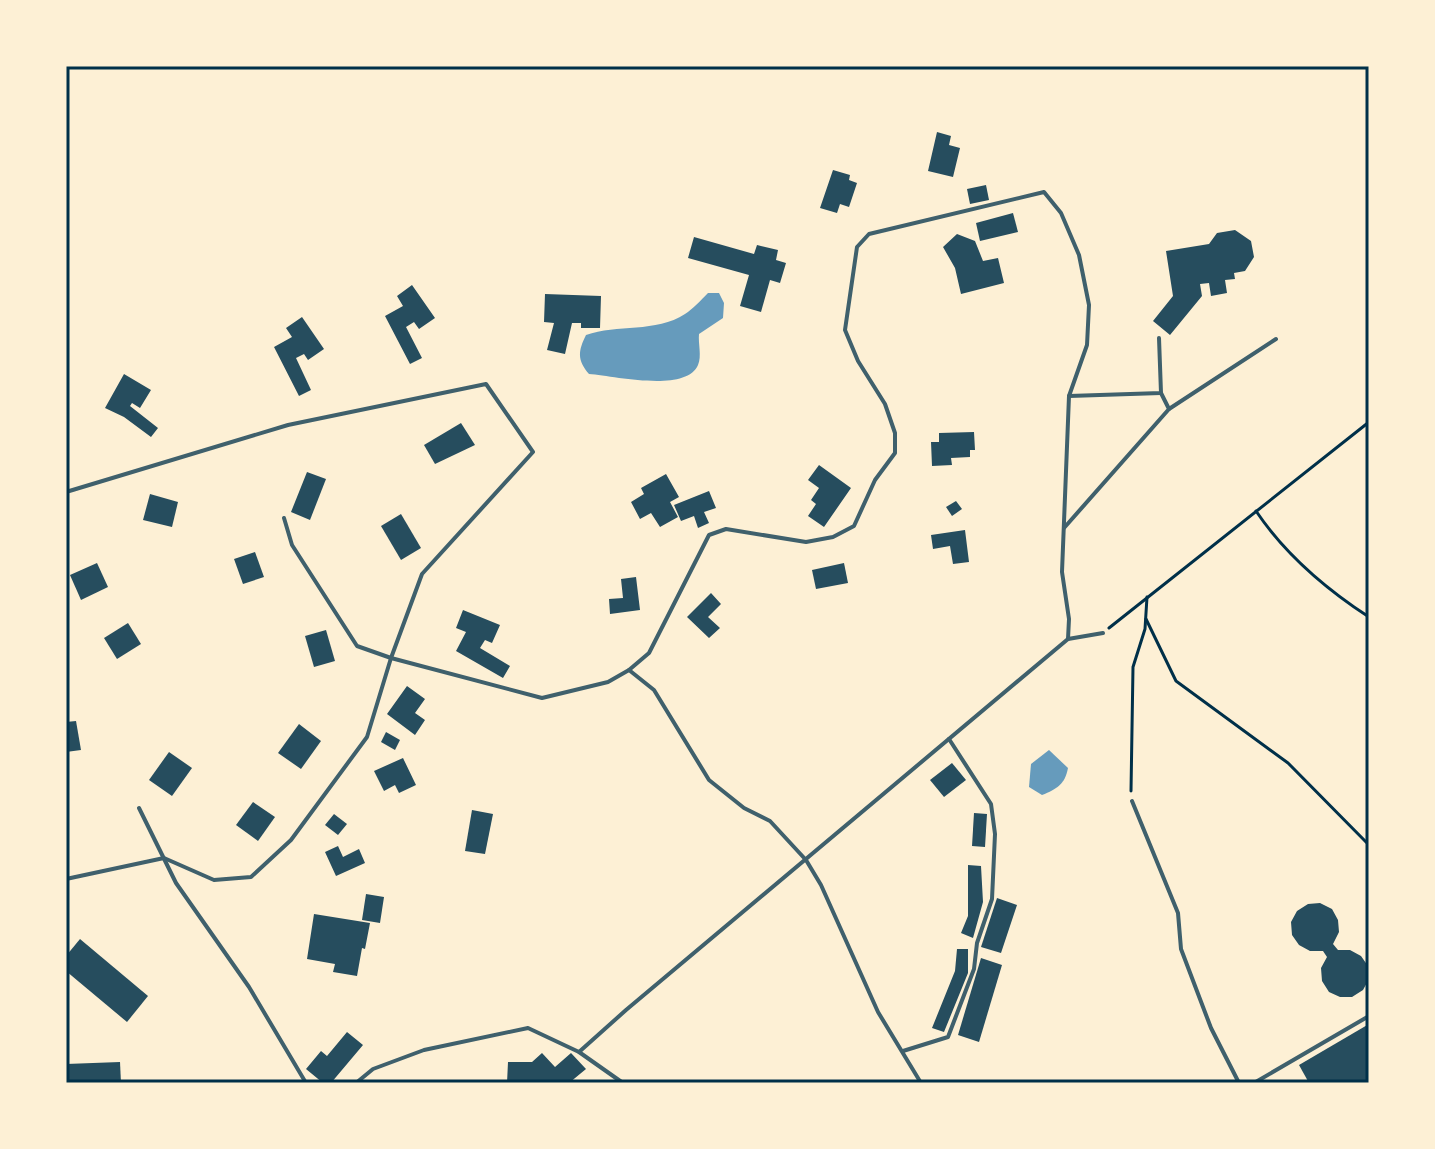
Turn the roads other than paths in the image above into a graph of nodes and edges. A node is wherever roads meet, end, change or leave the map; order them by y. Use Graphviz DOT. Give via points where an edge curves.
graph roads {
  1 [pos="1159,338"];
  2 [pos="1276,339"];
  3 [pos="1161,393"];
  4 [pos="1069,396"];
  5 [pos="1169,409"];
  6 [pos="66,492"];
  7 [pos="284,518"];
  8 [pos="1063,529"];
  9 [pos="1103,633"];
  10 [pos="1068,639"];
  11 [pos="391,658"];
  12 [pos="629,670"];
  13 [pos="949,739"];
  14 [pos="1132,801"];
  15 [pos="139,808"];
  16 [pos="164,858"];
  17 [pos="806,860"];
  18 [pos="66,879"];
  19 [pos="1369,1016"];
  20 [pos="579,1052"];
  21 [pos="902,1052"];
  22 [pos="306,1083"];
  23 [pos="356,1083"];
  24 [pos="623,1083"];
  25 [pos="921,1083"];
  26 [pos="1239,1083"];
  27 [pos="1254,1083"];
  1 -- 3 [label="lane"];
  2 -- 5 [label="lane"];
  3 -- 4 [label="lane"];
  3 -- 5 [label="lane"];
  4 -- 8 [label="lane"];
  4 -- 12 [label="lane" via="1087,345 1089,305 1079,255 1061,213 1044,192 869,234 857,247 845,330 885,404 895,453 875,480 854,526 833,537 806,542 726,529 709,535 649,653"];
  5 -- 8 [label="lane"];
  6 -- 11 [label="lane" via="288,425 486,384 533,452 422,574"];
  7 -- 11 [label="lane" via="292,545 357,646"];
  8 -- 10 [label="lane"];
  9 -- 10 [label="lane"];
  10 -- 13 [label="lane"];
  11 -- 12 [label="lane" via="542,698 608,682"];
  11 -- 16 [label="lane" via="367,737 291,840 251,877 214,880"];
  12 -- 17 [label="lane" via="654,690 709,780 770,821"];
  13 -- 17 [label="lane"];
  13 -- 21 [label="lane" via="991,804 992,899 974,969 948,1037"];
  14 -- 26 [label="lane" via="1178,913 1181,949"];
  15 -- 16 [label="lane"];
  16 -- 18 [label="lane"];
  16 -- 22 [label="lane"];
  17 -- 20 [label="lane"];
  17 -- 21 [label="lane"];
  19 -- 27 [label="lane"];
  20 -- 23 [label="lane" via="528,1028 424,1050 373,1069"];
  20 -- 24 [label="lane"];
  21 -- 25 [label="lane"];
}
